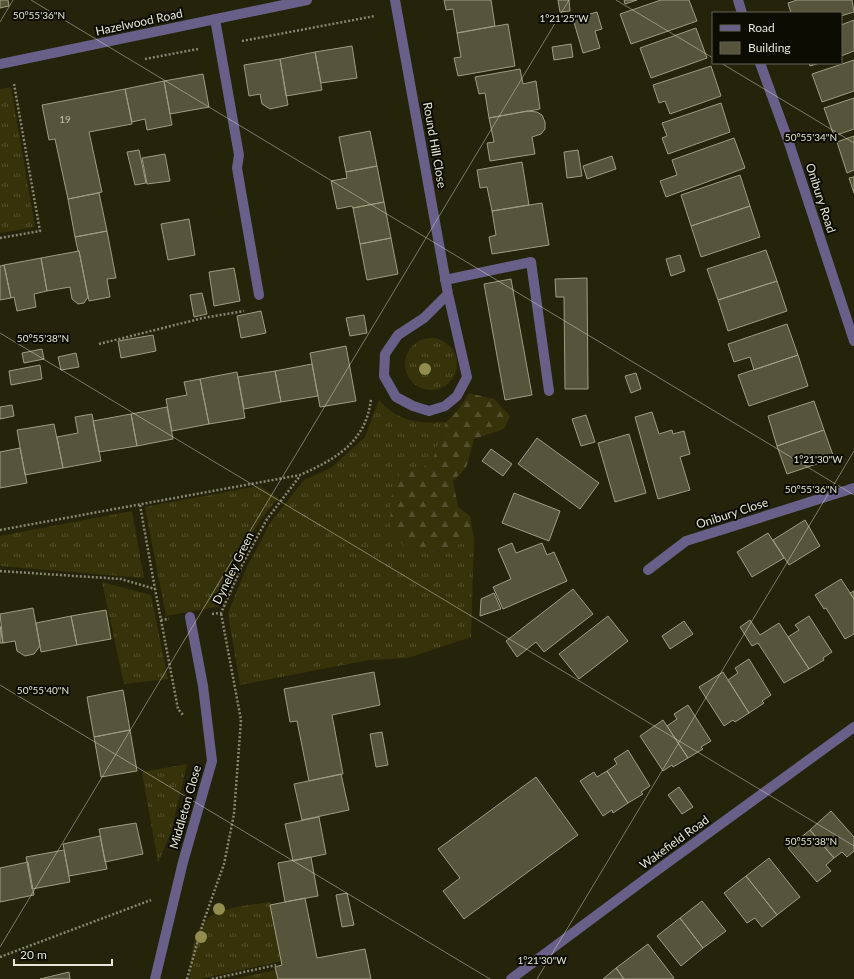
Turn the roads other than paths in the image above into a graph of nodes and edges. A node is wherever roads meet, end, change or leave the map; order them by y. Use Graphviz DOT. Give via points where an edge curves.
graph roads {
  1 [pos="307,0"];
  2 [pos="395,0"];
  3 [pos="738,0"];
  4 [pos="742,12"];
  5 [pos="215,19"];
  6 [pos="0,64"];
  7 [pos="760,64"];
  8 [pos="445,280"];
  9 [pos="448,294"];
  10 [pos="259,295"];
  11 [pos="854,341"];
  12 [pos="549,391"];
  13 [pos="854,488"];
  14 [pos="648,570"];
  15 [pos="190,617"];
  16 [pos="854,727"];
  17 [pos="155,979"];
  18 [pos="511,979"];
  1 -- 5 [label="street, Hazelwood Road"];
  2 -- 8 [label="street, Round Hill Close"];
  3 -- 4 [label="street"];
  5 -- 6 [label="street, Hazelwood Road"];
  5 -- 10 [label="street" via="240,155 237,168"];
  7 -- 11 [label="street, Onibury Road"];
  8 -- 9 [label="street, Round Hill Close"];
  8 -- 12 [label="street" via="531,262"];
  9 -- 9 [label="street, Round Hill Close" via="467,377 458,396 445,406 429,411 396,397 384,376 385,354 398,335 424,318"];
  13 -- 14 [label="street, Onibury Close" via="686,541"];
  15 -- 17 [label="street, Middleton Close" via="203,686 212,761"];
  16 -- 18 [label="street, Wakefield Road"];
}
